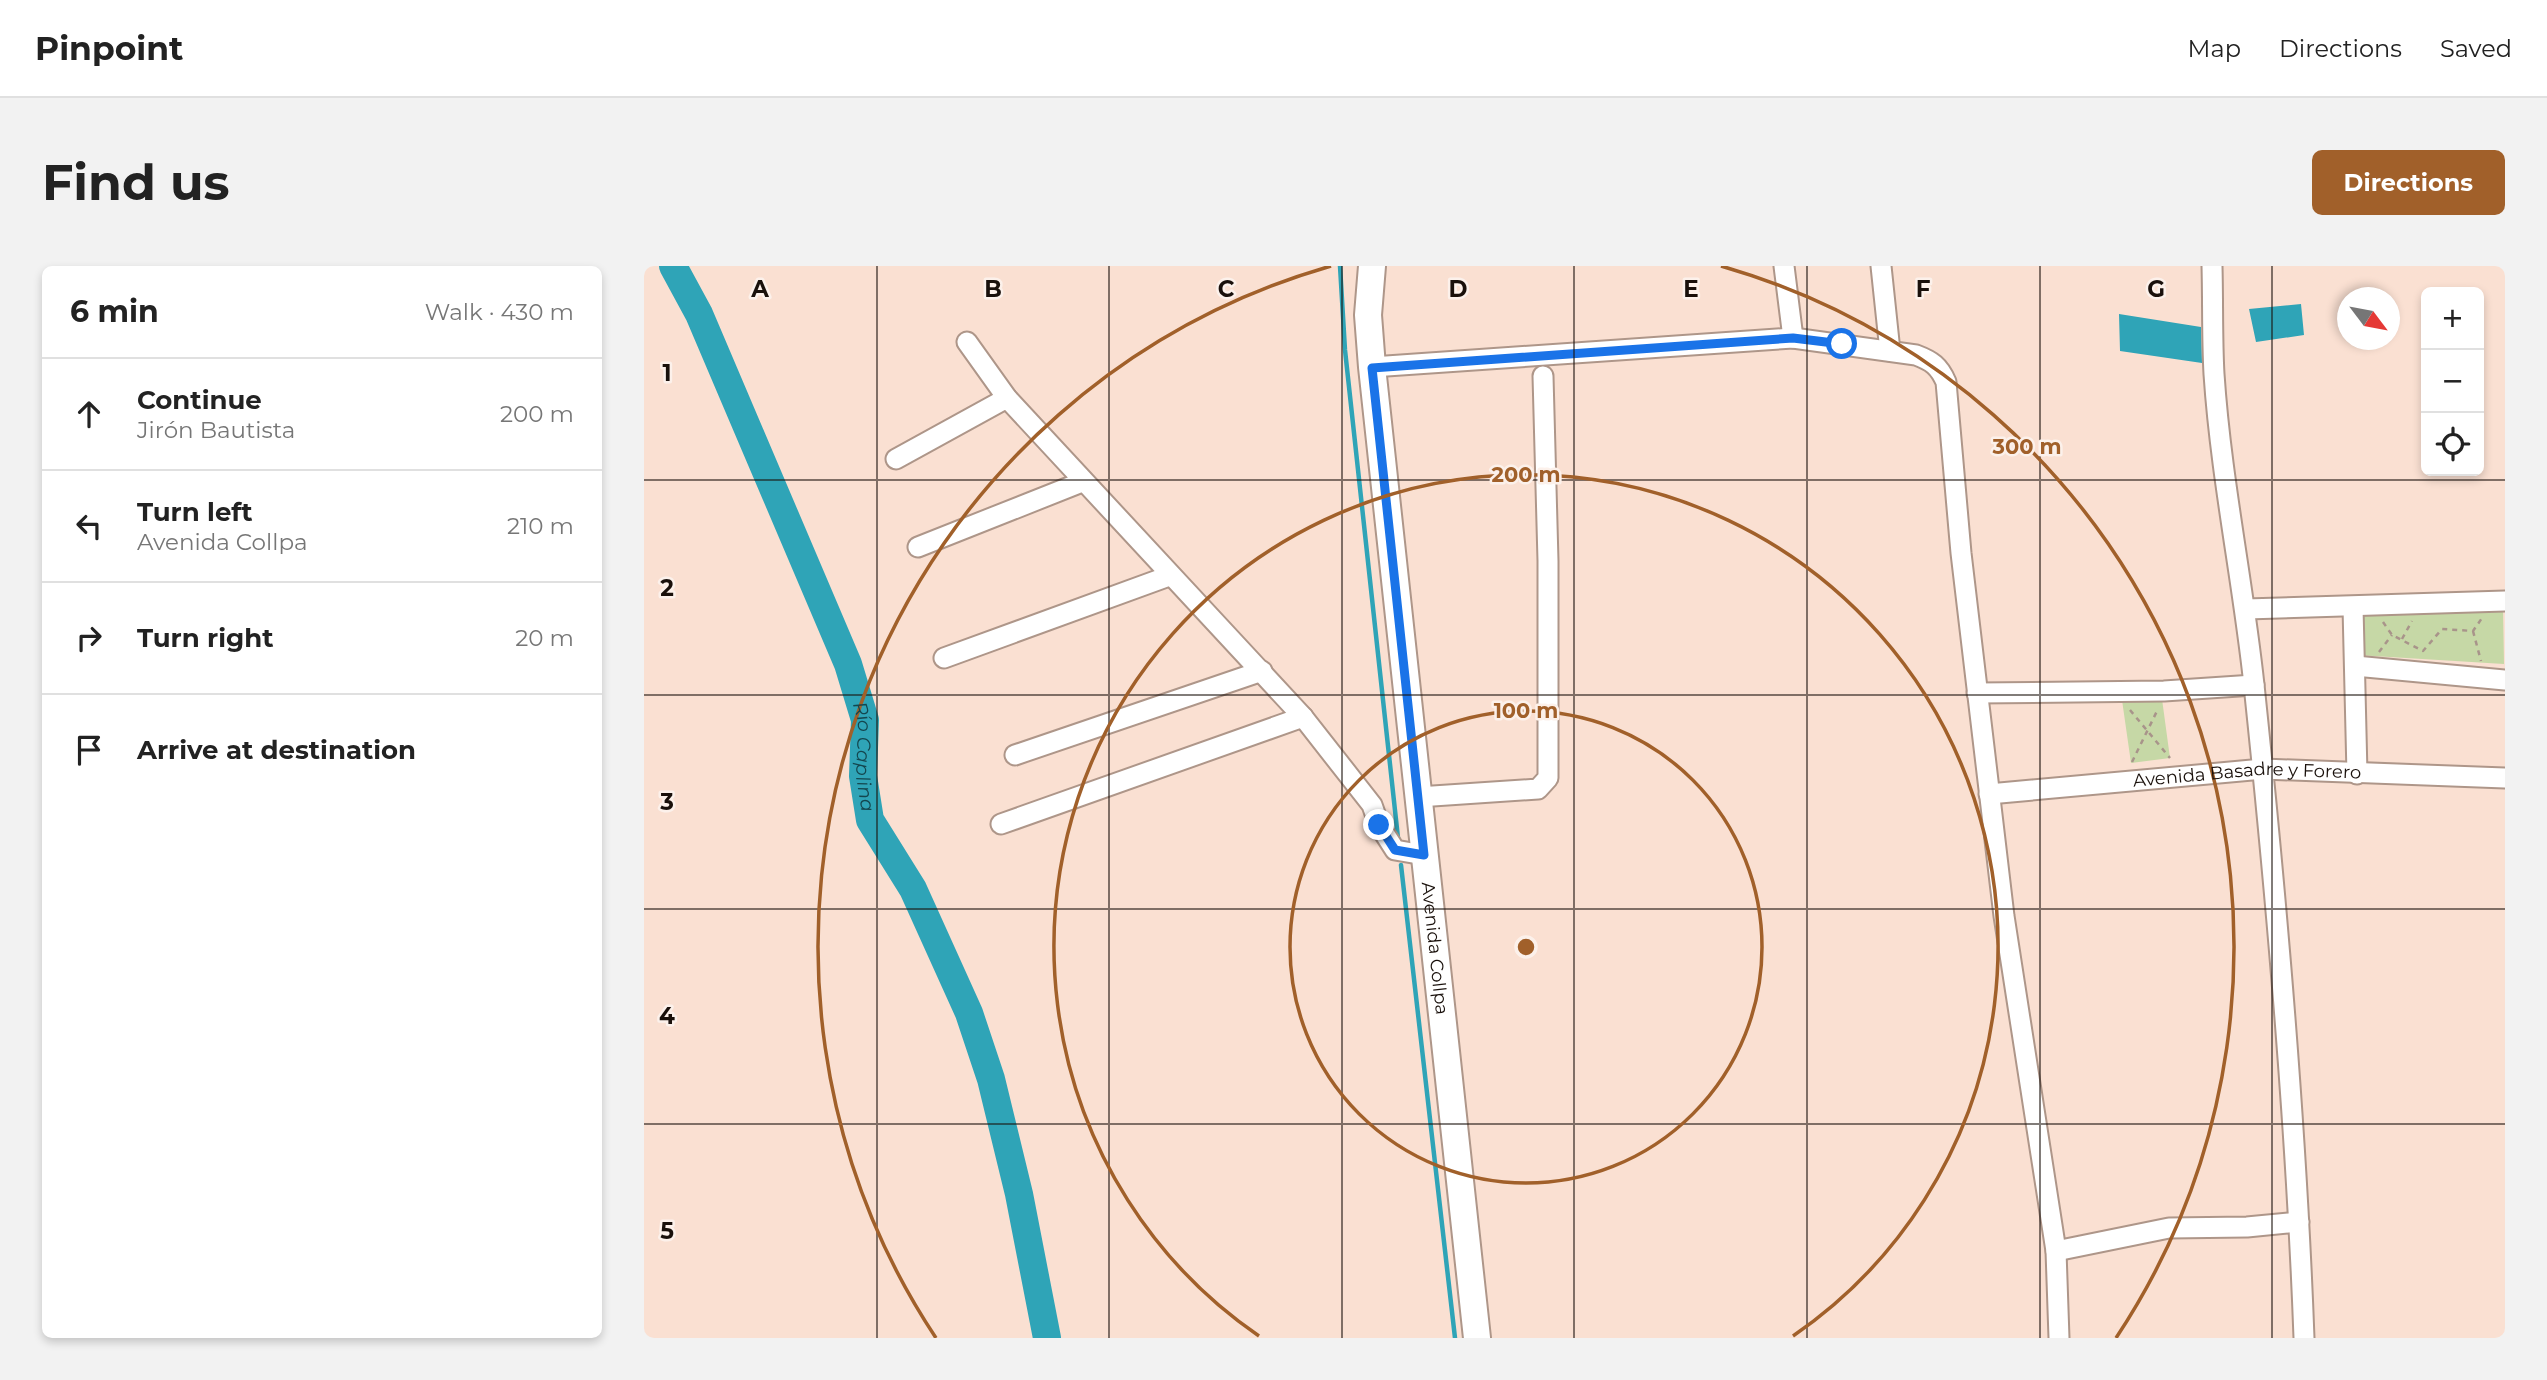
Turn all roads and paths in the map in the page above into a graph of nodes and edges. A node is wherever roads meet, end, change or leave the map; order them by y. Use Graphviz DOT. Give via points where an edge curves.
graph roads {
  1 [pos="1372,266"];
  2 [pos="1784,266"];
  3 [pos="1881,266"];
  4 [pos="2212,266"];
  5 [pos="1793,338"];
  6 [pos="967,342"];
  7 [pos="1890,351"];
  8 [pos="1372,368"];
  9 [pos="1543,376"];
  10 [pos="1007,398"];
  11 [pos="896,459"];
  12 [pos="1082,482"];
  13 [pos="918,547"];
  14 [pos="1169,576"];
  15 [pos="2505,601"];
  16 [pos="2353,607"];
  17 [pos="2246,609"];
  18 [pos="2417,614"];
  19 [pos="2484,615"];
  20 [pos="2381,619"];
  21 [pos="2473,631"];
  22 [pos="2392,635"];
  23 [pos="2402,640"];
  24 [pos="2376,656"];
  25 [pos="944,658"];
  26 [pos="2481,662"];
  27 [pos="2355,666"];
  28 [pos="1262,671"];
  29 [pos="2505,680"];
  30 [pos="2254,685"];
  31 [pos="1977,693"];
  32 [pos="2162,699"];
  33 [pos="2122,700"];
  34 [pos="1303,717"];
  35 [pos="2147,730"];
  36 [pos="1015,755"];
  37 [pos="2170,758"];
  38 [pos="2132,763"];
  39 [pos="2263,769"];
  40 [pos="2357,774"];
  41 [pos="2505,778"];
  42 [pos="1989,794"];
  43 [pos="1419,797"];
  44 [pos="1001,824"];
  45 [pos="1424,855"];
  46 [pos="2299,1222"];
  47 [pos="2056,1251"];
  48 [pos="1477,1338"];
  49 [pos="2059,1338"];
  50 [pos="2304,1338"];
  1 -- 8 [label="main road, Avenida Collpa" via="1368,315"];
  2 -- 5 [label="street"];
  3 -- 7 [label="street"];
  4 -- 17 [label="street" via="2214,375"];
  5 -- 7 [label="street"];
  5 -- 8 [label="street"];
  6 -- 10 [label="street"];
  7 -- 31 [label="street" via="1924,358 1941,370 1946,382"];
  8 -- 43 [label="main road, Avenida Collpa"];
  9 -- 43 [label="street" via="1548,778 1538,789"];
  10 -- 11 [label="street"];
  10 -- 12 [label="street"];
  12 -- 13 [label="street"];
  12 -- 14 [label="street"];
  14 -- 25 [label="street"];
  14 -- 28 [label="street"];
  15 -- 16 [label="street"];
  16 -- 17 [label="street"];
  16 -- 27 [label="street"];
  17 -- 30 [label="street"];
  18 -- 23 [label="path"];
  19 -- 21 [label="path"];
  20 -- 22 [label="path"];
  21 -- 23 [label="path" via="2442,629 2423,650"];
  21 -- 26 [label="path"];
  22 -- 23 [label="path"];
  22 -- 24 [label="path"];
  27 -- 29 [label="street"];
  27 -- 40 [label="street"];
  28 -- 34 [label="street"];
  28 -- 36 [label="street"];
  30 -- 31 [label="street"];
  30 -- 39 [label="street"];
  31 -- 42 [label="street"];
  32 -- 35 [label="path"];
  33 -- 35 [label="path"];
  34 -- 44 [label="street"];
  34 -- 45 [label="street" via="1372,805 1395,850"];
  35 -- 37 [label="path"];
  35 -- 38 [label="path"];
  39 -- 40 [label="street, Avenida Basadre y Forero"];
  39 -- 42 [label="street, Avenida Basadre y Forero"];
  39 -- 46 [label="street" via="2290,1049"];
  40 -- 41 [label="street, Avenida Basadre y Forero"];
  42 -- 47 [label="street"];
  43 -- 45 [label="main road, Avenida Collpa"];
  45 -- 48 [label="main road, Avenida Collpa"];
  46 -- 47 [label="street" via="2169,1228"];
  46 -- 50 [label="street"];
  47 -- 49 [label="street"];
}
